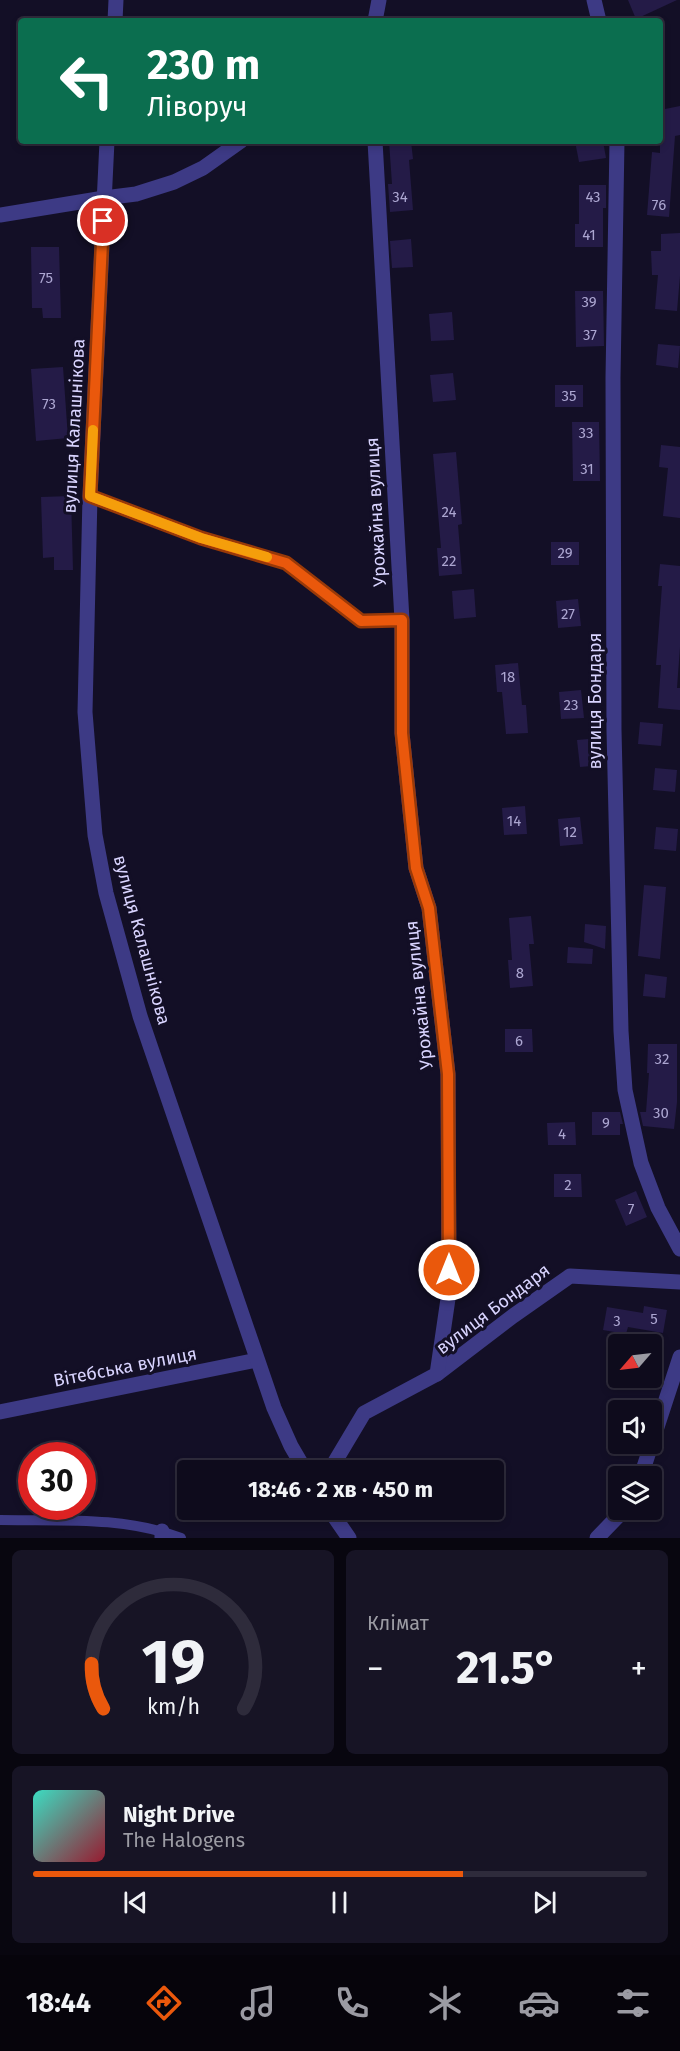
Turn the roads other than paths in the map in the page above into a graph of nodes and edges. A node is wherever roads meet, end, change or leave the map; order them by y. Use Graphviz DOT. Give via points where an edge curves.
graph roads {
  1 [pos="116,0"];
  2 [pos="379,0"];
  3 [pos="594,0"];
  4 [pos="114,18"];
  5 [pos="376,18"];
  6 [pos="598,18"];
  7 [pos="107,144"];
  8 [pos="237,144"];
  9 [pos="375,144"];
  10 [pos="617,144"];
  11 [pos="104,198"];
  12 [pos="0,215"];
  13 [pos="90,496"];
  14 [pos="402,620"];
  15 [pos="680,1249"];
  16 [pos="680,1282"];
  17 [pos="680,1357"];
  18 [pos="257,1360"];
  19 [pos="437,1374"];
  20 [pos="0,1412"];
  21 [pos="299,1460"];
  22 [pos="336,1460"];
  23 [pos="644,1466"];
  24 [pos="0,1520"];
  25 [pos="336,1520"];
  26 [pos="614,1520"];
  27 [pos="162,1534"];
  28 [pos="181,1538"];
  29 [pos="349,1538"];
  30 [pos="597,1538"];
  1 -- 4 [label="street"];
  2 -- 5 [label="street"];
  3 -- 6 [label="street"];
  7 -- 11 [label="street, вулиця Калашнікова"];
  8 -- 11 [label="street" via="203,168 174,182 136,194"];
  9 -- 14 [label="street, Урожайна вулиця"];
  10 -- 15 [label="street, вулиця Бондаря" via="614,707 621,1031 625,1090 641,1163 658,1208"];
  11 -- 12 [label="street"];
  11 -- 13 [label="street, вулиця Калашнікова"];
  13 -- 14 [label="lane" via="201,538 286,563 361,621"];
  13 -- 18 [label="street, вулиця Калашнікова" via="85,712 95,835 105,893 140,1016"];
  14 -- 19 [label="street, Урожайна вулиця" via="402,733 416,868 429,908 448,1074 449,1292"];
  16 -- 19 [label="street, вулиця Бондаря" via="570,1276"];
  17 -- 23 [label="street"];
  18 -- 20 [label="street, Вітебська вулиця"];
  18 -- 21 [label="street, вулиця Калашнікова"];
  19 -- 22 [label="street" via="364,1413"];
  24 -- 27 [label="lane" via="96,1521"];
  25 -- 29 [label="street"];
  26 -- 30 [label="street"];
  27 -- 28 [label="lane"];
}
